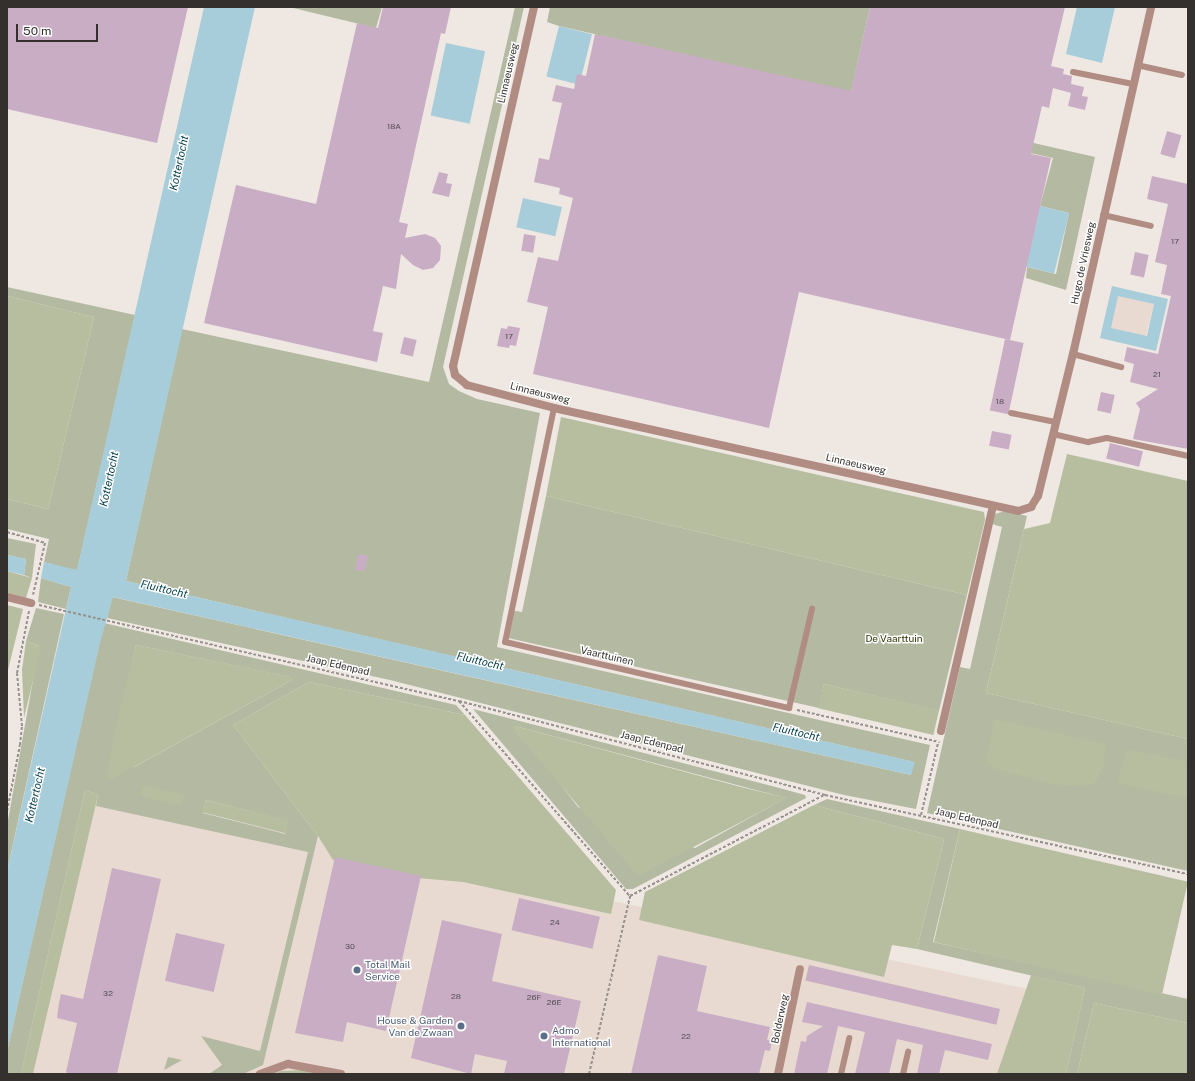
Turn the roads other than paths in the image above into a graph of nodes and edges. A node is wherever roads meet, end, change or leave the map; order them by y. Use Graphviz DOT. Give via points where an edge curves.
graph roads {
  1 [pos="534,7"];
  2 [pos="1150,7"];
  3 [pos="1137,65"];
  4 [pos="1073,72"];
  5 [pos="1182,74"];
  6 [pos="1132,84"];
  7 [pos="1103,216"];
  8 [pos="1151,226"];
  9 [pos="1073,354"];
  10 [pos="1121,367"];
  11 [pos="554,408"];
  12 [pos="1011,413"];
  13 [pos="1055,422"];
  14 [pos="1053,434"];
  15 [pos="1188,456"];
  16 [pos="993,506"];
  17 [pos="1018,511"];
  18 [pos="7,597"];
  19 [pos="32,603"];
  20 [pos="812,609"];
  21 [pos="941,731"];
  22 [pos="800,969"];
  23 [pos="849,1038"];
  24 [pos="908,1052"];
  25 [pos="260,1074"];
  26 [pos="341,1074"];
  27 [pos="778,1074"];
  28 [pos="841,1074"];
  29 [pos="903,1074"];
  1 -- 11 [label="street, Linnaeusweg" via="453,366 455,375 467,386"];
  2 -- 3 [label="street, Hugo de Vriesweg"];
  3 -- 5 [label="lane"];
  3 -- 6 [label="street, Hugo de Vriesweg"];
  4 -- 6 [label="lane"];
  6 -- 7 [label="street, Hugo de Vriesweg"];
  7 -- 8 [label="lane"];
  7 -- 9 [label="street, Hugo de Vriesweg"];
  9 -- 10 [label="lane"];
  9 -- 13 [label="street, Hugo de Vriesweg"];
  11 -- 16 [label="street, Linnaeusweg"];
  11 -- 20 [label="lane, Vaarttuinen" via="505,642 789,708"];
  12 -- 13 [label="lane"];
  13 -- 14 [label="street, Hugo de Vriesweg"];
  14 -- 15 [label="lane" via="1088,442 1107,438"];
  14 -- 17 [label="street, Hugo de Vriesweg" via="1037,500 1028,509"];
  16 -- 17 [label="street, Linnaeusweg"];
  16 -- 21 [label="street"];
  18 -- 19 [label="street"];
  22 -- 27 [label="street, Bolderweg"];
  23 -- 28 [label="lane"];
  24 -- 29 [label="lane"];
  25 -- 26 [label="street" via="288,1064"];
}
